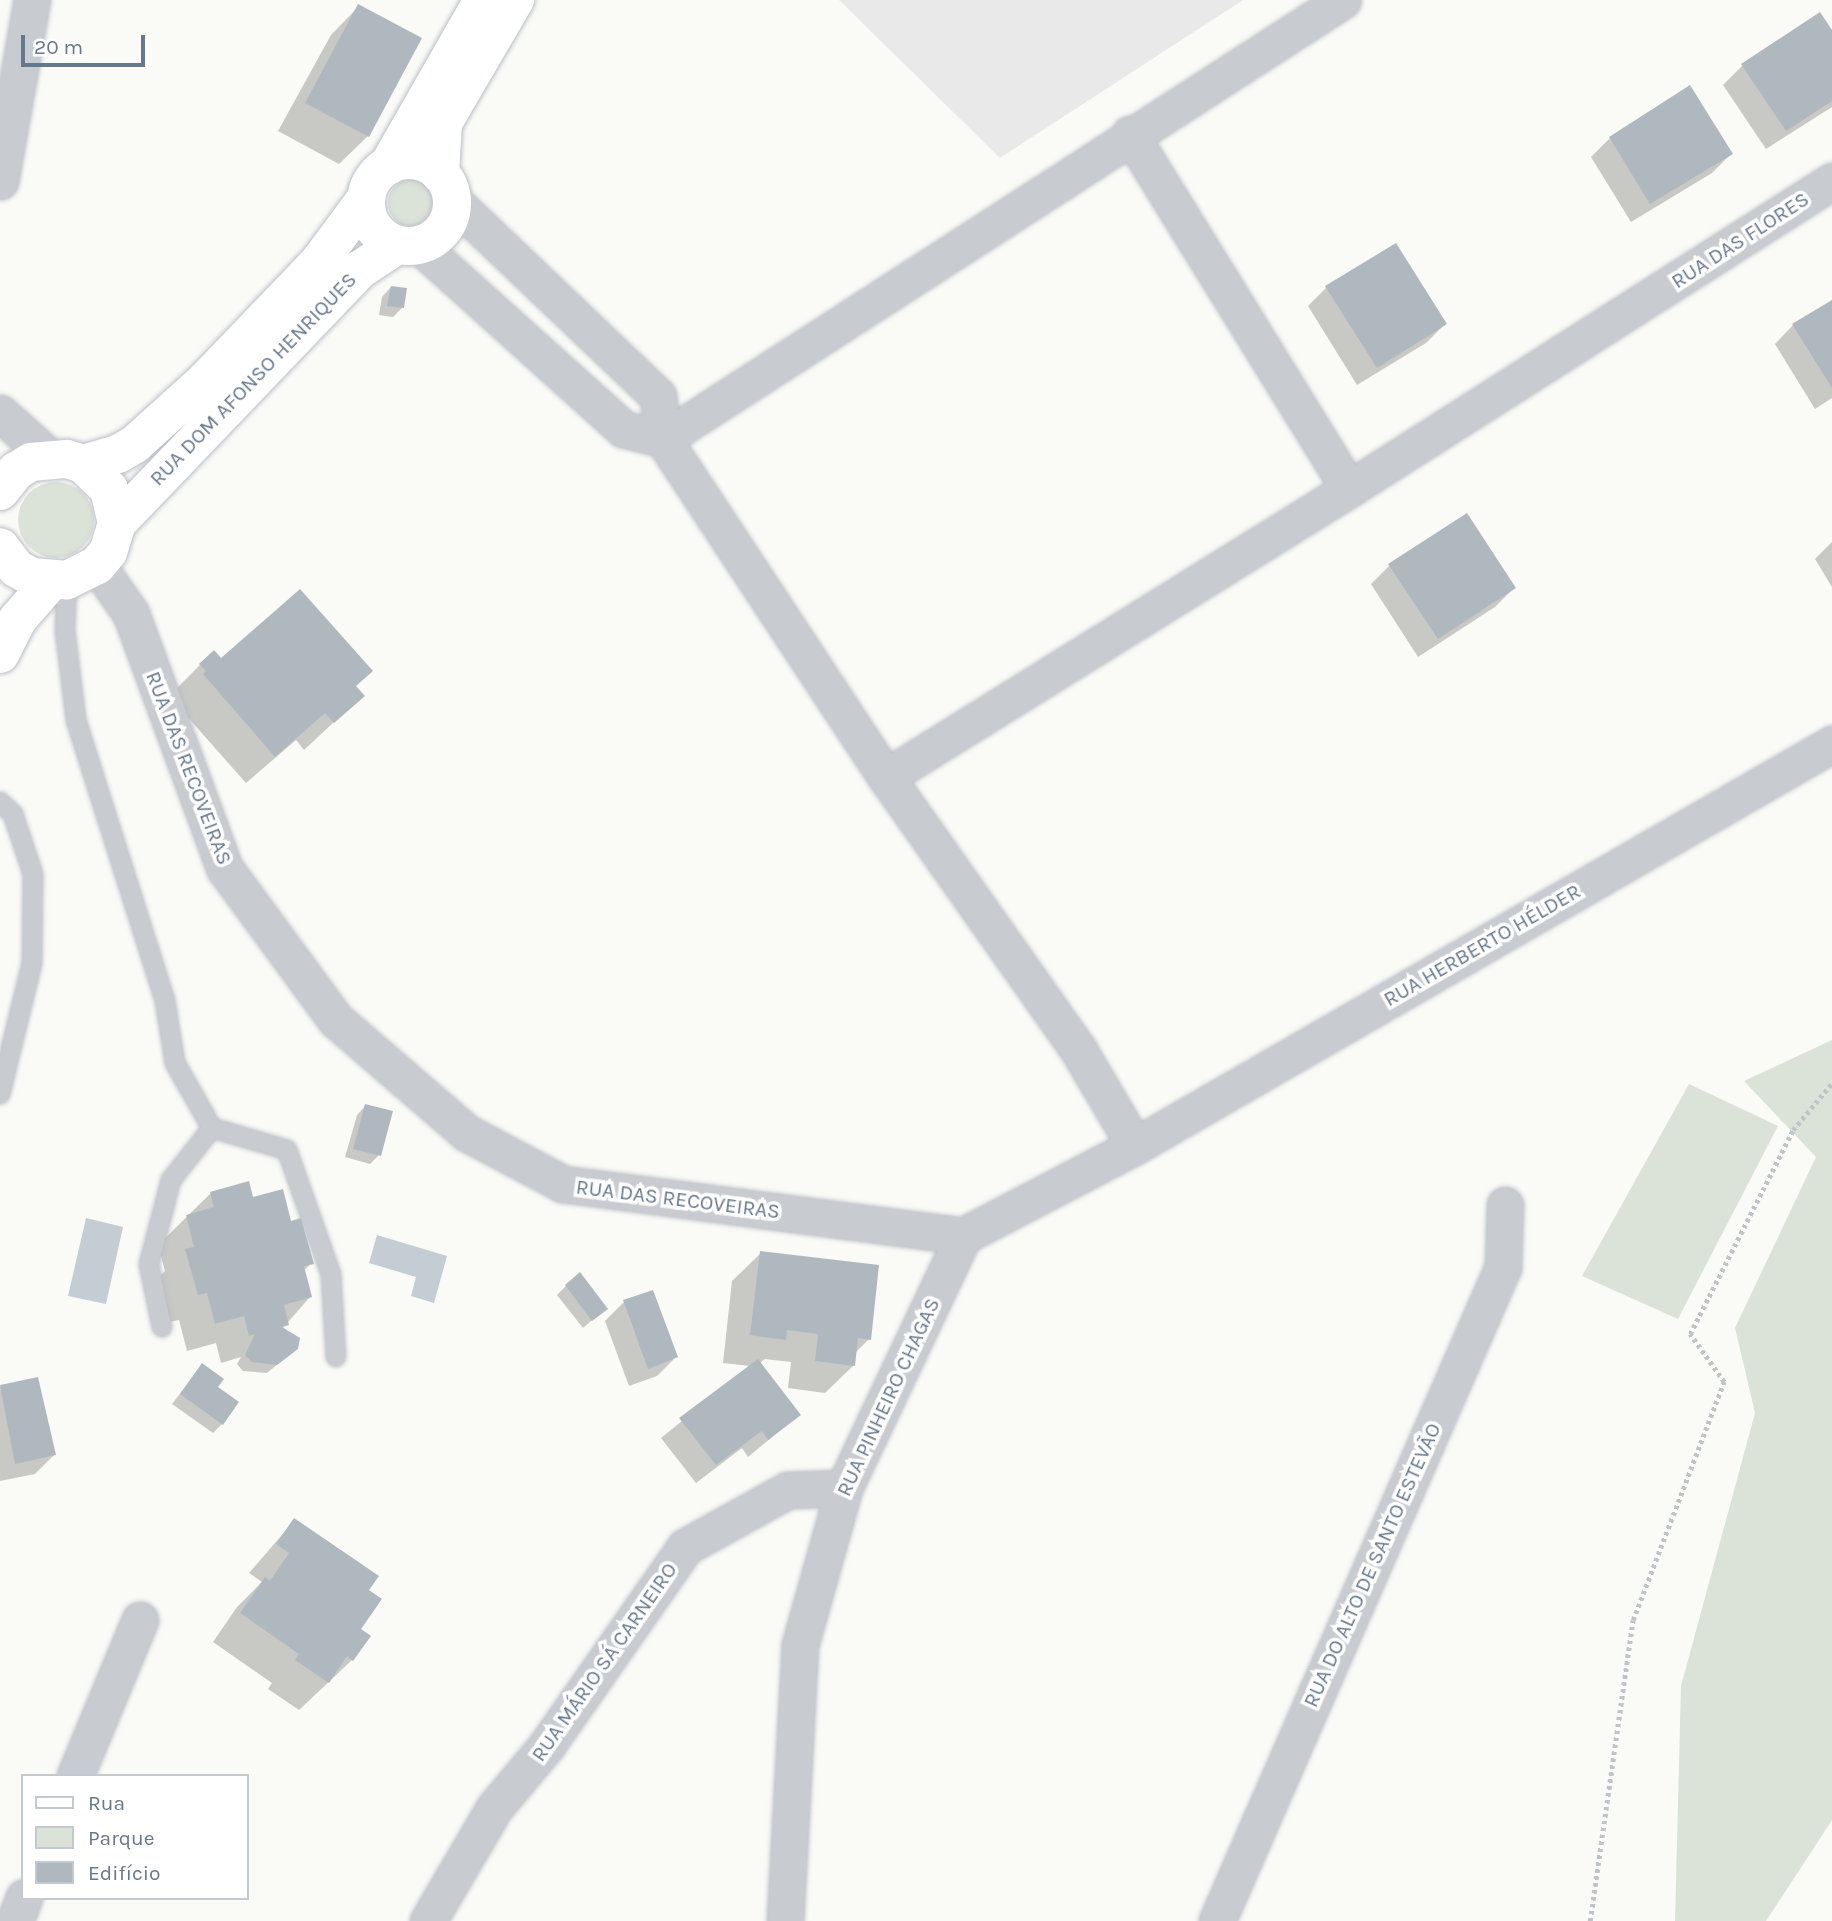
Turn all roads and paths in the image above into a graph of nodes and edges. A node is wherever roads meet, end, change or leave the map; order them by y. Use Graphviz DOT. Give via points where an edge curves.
graph roads {
  1 [pos="32,0"];
  2 [pos="483,0"];
  3 [pos="515,0"];
  4 [pos="1343,0"];
  5 [pos="1130,134"];
  6 [pos="388,166"];
  7 [pos="0,181"];
  8 [pos="1832,181"];
  9 [pos="446,187"];
  10 [pos="365,200"];
  11 [pos="408,245"];
  12 [pos="0,413"];
  13 [pos="663,439"];
  14 [pos="66,461"];
  15 [pos="1349,489"];
  16 [pos="0,491"];
  17 [pos="117,523"];
  18 [pos="0,547"];
  19 [pos="72,575"];
  20 [pos="0,654"];
  21 [pos="1831,745"];
  22 [pos="886,777"];
  23 [pos="0,802"];
  24 [pos="1832,1083"];
  25 [pos="0,1094"];
  26 [pos="212,1128"];
  27 [pos="1135,1146"];
  28 [pos="1505,1205"];
  29 [pos="963,1236"];
  30 [pos="162,1326"];
  31 [pos="336,1357"];
  32 [pos="844,1488"];
  33 [pos="141,1620"];
  34 [pos="76,1774"];
  35 [pos="23,1900"];
  36 [pos="15,1921"];
  37 [pos="428,1921"];
  38 [pos="785,1921"];
  39 [pos="1217,1921"];
  40 [pos="1590,1921"];
  1 -- 7 [label="street"];
  2 -- 6 [label="main road, RUA DOM AFONSO HENRIQUES"];
  3 -- 9 [label="main road, RUA DOM AFONSO HENRIQUES" via="443,123"];
  4 -- 5 [label="street"];
  5 -- 13 [label="street"];
  5 -- 15 [label="street"];
  6 -- 9 [label="main road" via="415,160"];
  6 -- 10 [label="main road, RUA DOM AFONSO HENRIQUES" via="376,174"];
  8 -- 15 [label="street, RUA DAS FLORES"];
  9 -- 11 [label="main road, RUA DOM AFONSO HENRIQUES" via="440,233"];
  9 -- 13 [label="street" via="658,397"];
  10 -- 11 [label="main road" via="373,229"];
  10 -- 14 [label="main road, RUA DOM AFONSO HENRIQUES" via="319,262 205,381 135,444 118,454"];
  11 -- 13 [label="street" via="623,429"];
  11 -- 17 [label="main road, RUA DOM AFONSO HENRIQUES" via="361,269"];
  12 -- 14 [label="street"];
  13 -- 22 [label="street"];
  14 -- 16 [label="main road, RUA DOM AFONSO HENRIQUES" via="16,471"];
  14 -- 17 [label="main road" via="109,489"];
  15 -- 22 [label="street, RUA DAS FLORES"];
  17 -- 19 [label="main road, RUA DOM AFONSO HENRIQUES" via="108,552"];
  18 -- 19 [label="main road" via="16,568"];
  19 -- 20 [label="main road, RUA DOM AFONSO HENRIQUES" via="18,619"];
  19 -- 26 [label="lane" via="65,630 76,720 165,1001 175,1063"];
  19 -- 29 [label="street, RUA DAS RECOVEIRAS" via="131,614 225,869 337,1020 467,1133 563,1184"];
  21 -- 27 [label="street, RUA HERBERTO HÉLDER"];
  22 -- 27 [label="street" via="1079,1051"];
  23 -- 25 [label="lane" via="13,814 33,874 32,963"];
  24 -- 40 [label="path" via="1793,1130 1690,1334 1724,1382 1633,1620"];
  26 -- 30 [label="lane" via="171,1180 149,1264"];
  26 -- 31 [label="lane" via="287,1150 331,1274"];
  27 -- 29 [label="street"];
  28 -- 39 [label="street, RUA DO ALTO DE SANTO ESTEVÃO" via="1503,1266"];
  29 -- 32 [label="street, RUA PINHEIRO CHAGAS"];
  32 -- 37 [label="street, RUA MÁRIO SÁ CARNEIRO" via="788,1490 685,1547 547,1745 495,1807"];
  32 -- 38 [label="street, RUA PINHEIRO CHAGAS" via="800,1645"];
  33 -- 34 [label="street"];
  35 -- 36 [label="street"];
}
